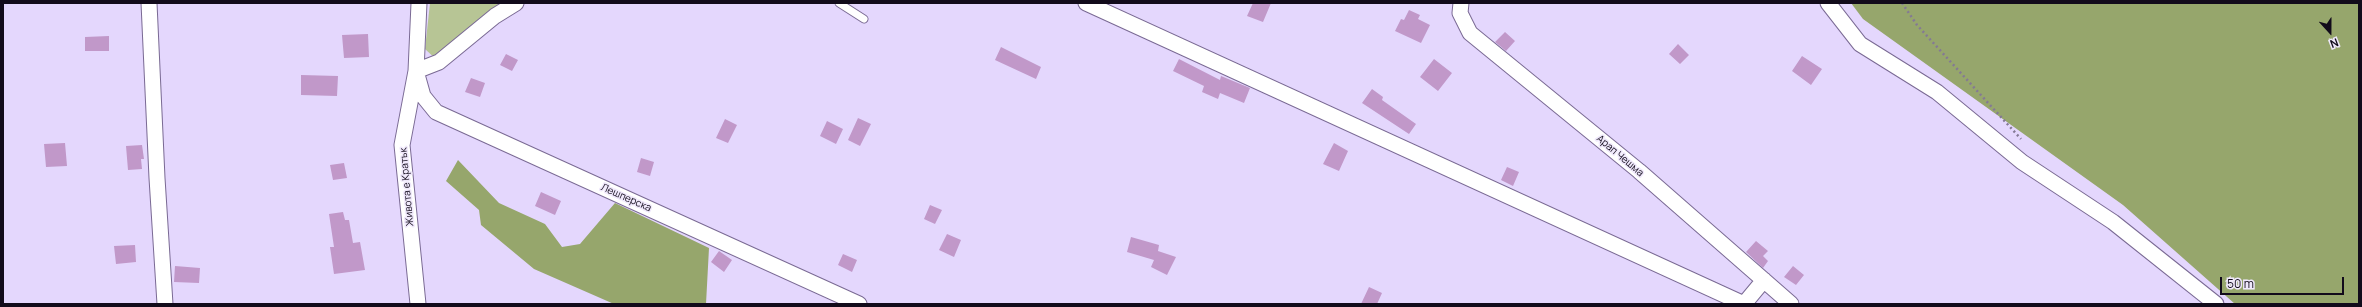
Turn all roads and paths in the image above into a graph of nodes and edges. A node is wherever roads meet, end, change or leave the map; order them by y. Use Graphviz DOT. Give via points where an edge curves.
graph roads {
  1 [pos="149,3"];
  2 [pos="419,3"];
  3 [pos="516,3"];
  4 [pos="839,3"];
  5 [pos="1086,3"];
  6 [pos="1461,3"];
  7 [pos="1828,3"];
  8 [pos="1902,3"];
  9 [pos="864,19"];
  10 [pos="416,71"];
  11 [pos="2022,140"];
  12 [pos="1764,280"];
  13 [pos="165,304"];
  14 [pos="418,304"];
  15 [pos="859,304"];
  16 [pos="1744,304"];
  17 [pos="1791,304"];
  18 [pos="2216,304"];
  1 -- 13 [label="street"];
  2 -- 10 [label="street"];
  3 -- 10 [label="street" via="495,16 439,62"];
  4 -- 9 [label="lane"];
  5 -- 16 [label="street"];
  6 -- 12 [label="street, Арап Чешма" via="1460,12 1470,33 1639,172"];
  7 -- 18 [label="street" via="1860,44 1937,92 2022,162 2113,222"];
  8 -- 11 [label="path" via="1917,25"];
  10 -- 14 [label="street, Живота е Кратък" via="402,145"];
  10 -- 15 [label="street, Лешперска" via="424,96 436,112"];
  12 -- 16 [label="street"];
  12 -- 17 [label="street, Арап Чешма"];
}
